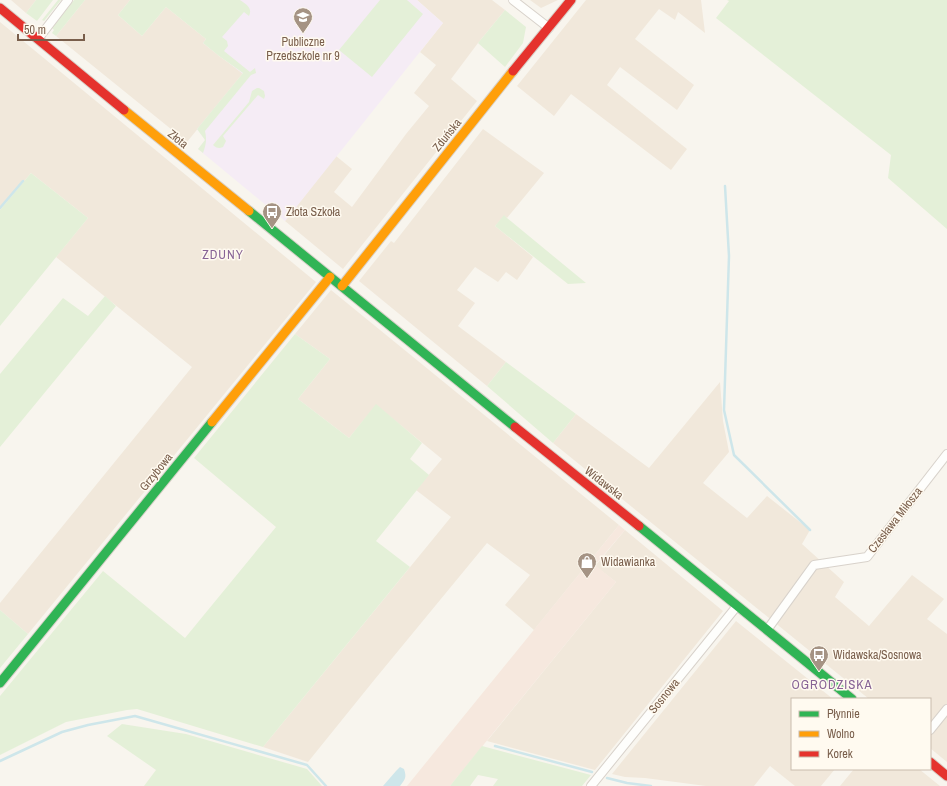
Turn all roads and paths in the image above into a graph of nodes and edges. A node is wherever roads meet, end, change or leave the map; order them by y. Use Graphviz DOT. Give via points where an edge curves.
graph roads {
  1 [pos="68,0"];
  2 [pos="513,0"];
  3 [pos="571,0"];
  4 [pos="0,8"];
  5 [pos="549,28"];
  6 [pos="38,39"];
  7 [pos="330,277"];
  8 [pos="342,286"];
  9 [pos="947,454"];
  10 [pos="737,606"];
  11 [pos="767,630"];
  12 [pos="0,683"];
  13 [pos="851,698"];
  14 [pos="947,709"];
  15 [pos="931,729"];
  16 [pos="931,763"];
  17 [pos="947,776"];
  18 [pos="591,786"];
  1 -- 6 [label="street"];
  2 -- 5 [label="street"];
  3 -- 5 [label="street, Zduńska"];
  4 -- 6 [label="street, Złota"];
  5 -- 8 [label="street, Zduńska"];
  6 -- 7 [label="street, Złota"];
  7 -- 8 [label="street, Złota"];
  7 -- 12 [label="street, Grzybowa"];
  8 -- 10 [label="street, Widawska"];
  9 -- 11 [label="street, Czesława Miłosza" via="867,557 814,565"];
  10 -- 11 [label="street, Widawska"];
  10 -- 18 [label="street, Sosnowa"];
  11 -- 13 [label="street, Widawska"];
  14 -- 15 [label="street"];
  16 -- 17 [label="street"];
}
